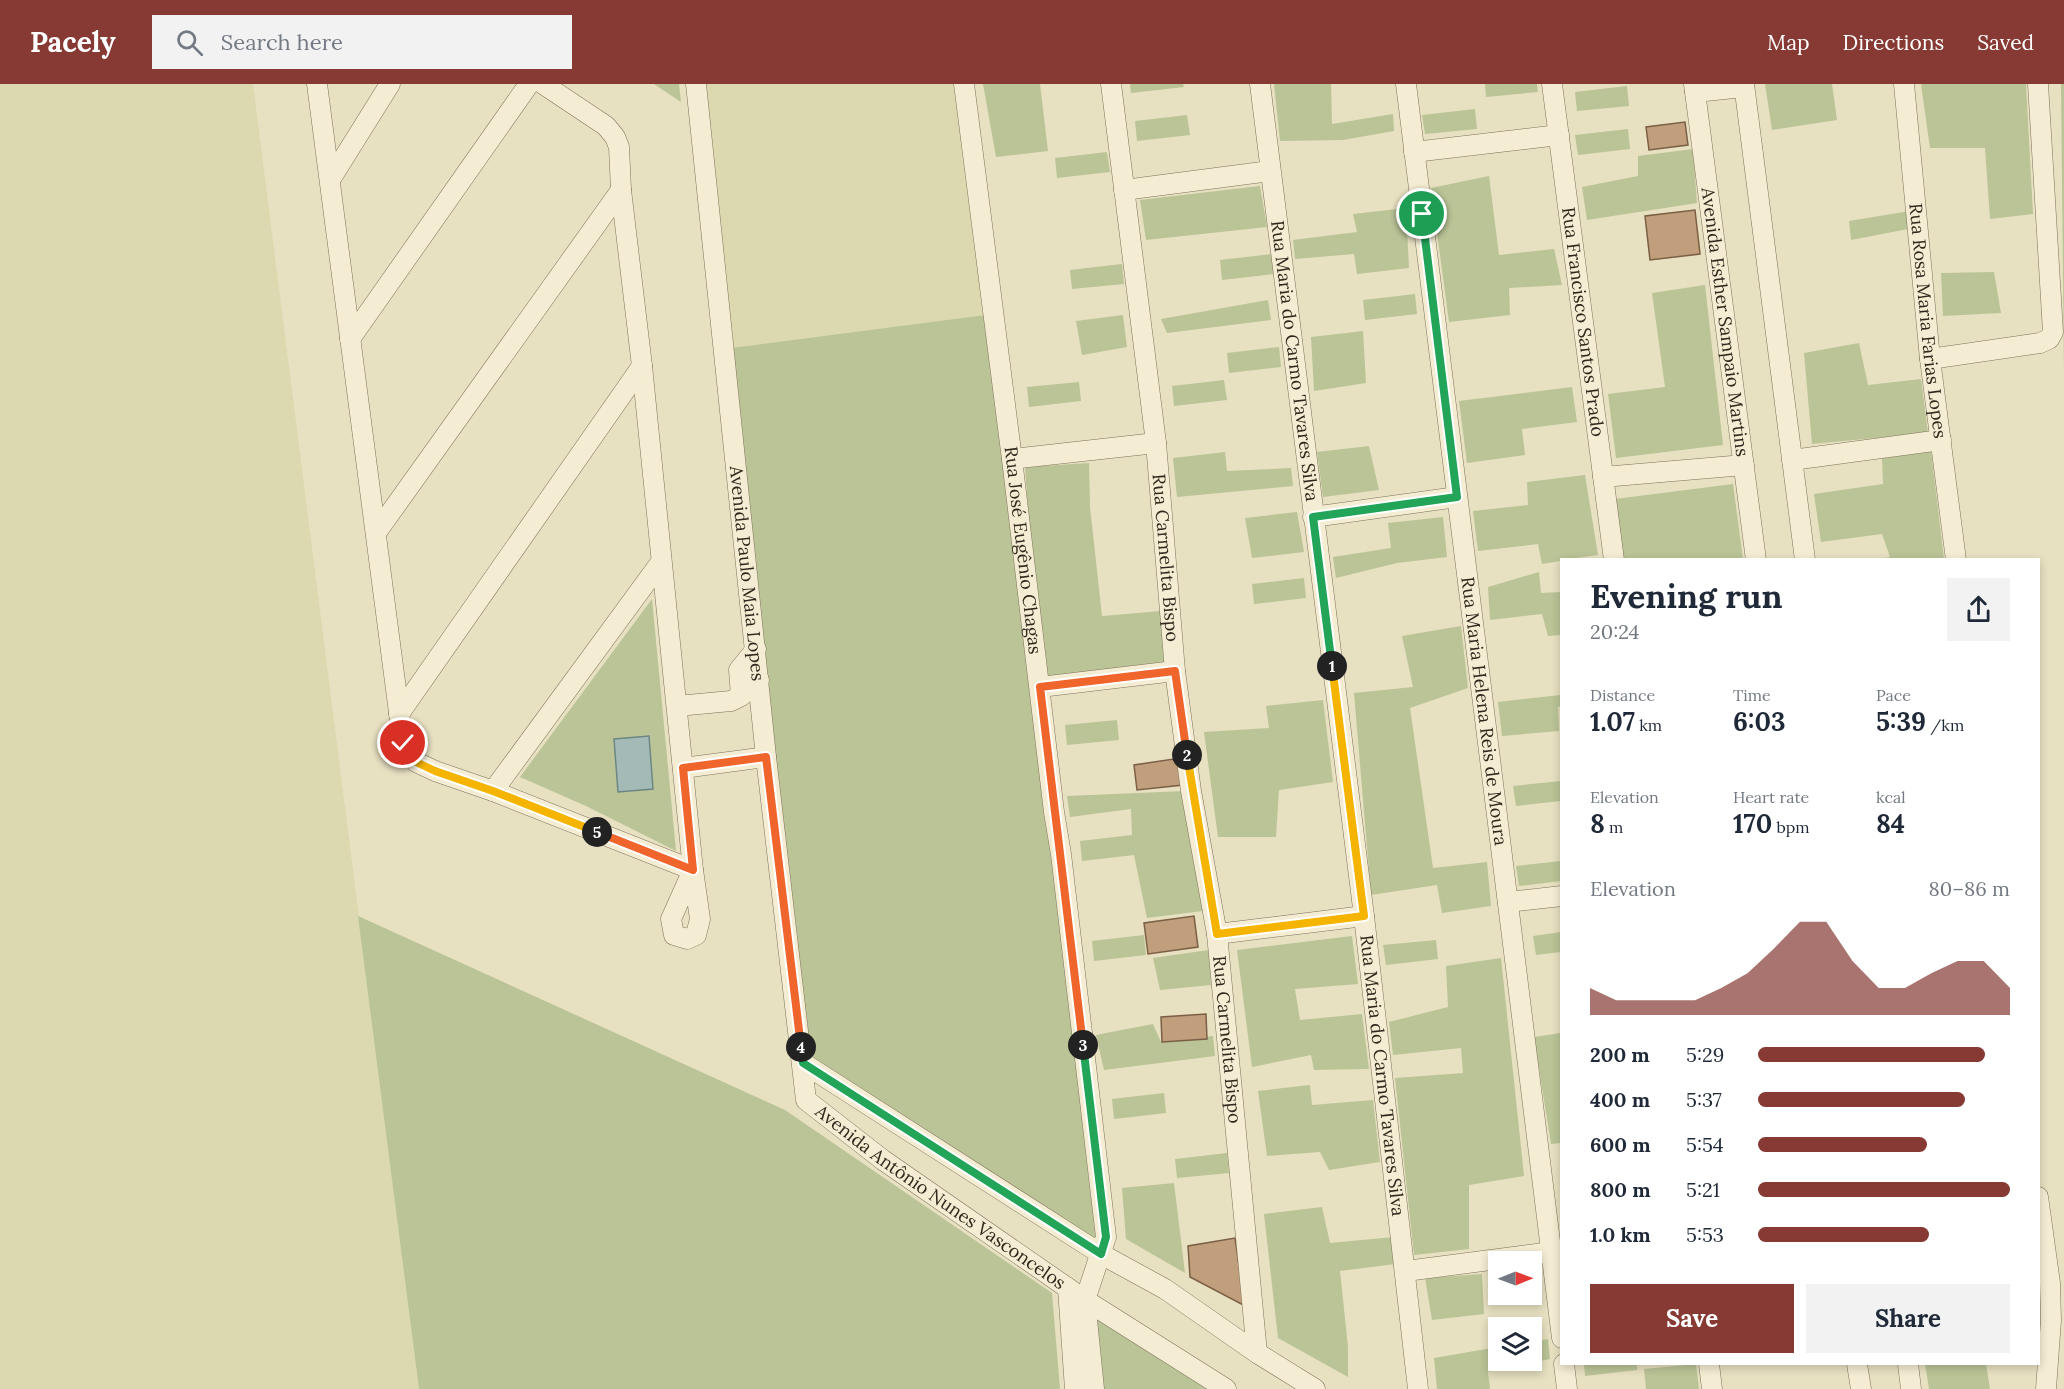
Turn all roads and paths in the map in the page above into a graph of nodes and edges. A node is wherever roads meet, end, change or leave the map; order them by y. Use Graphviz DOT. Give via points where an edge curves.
graph roads {
  1 [pos="317,84"];
  2 [pos="390,84"];
  3 [pos="529,84"];
  4 [pos="543,84"];
  5 [pos="696,84"];
  6 [pos="964,84"];
  7 [pos="1111,84"];
  8 [pos="1260,84"];
  9 [pos="1406,84"];
  10 [pos="1552,84"];
  11 [pos="1904,84"];
  12 [pos="2038,84"];
  13 [pos="1744,86"];
  14 [pos="1695,88"];
  15 [pos="1559,135"];
  16 [pos="1414,152"];
  17 [pos="1270,171"];
  18 [pos="330,180"];
  19 [pos="621,190"];
  20 [pos="1124,190"];
  21 [pos="350,339"];
  22 [pos="1930,359"];
  23 [pos="642,366"];
  24 [pos="1941,440"];
  25 [pos="1156,443"];
  26 [pos="1012,459"];
  27 [pos="1792,460"];
  28 [pos="1744,465"];
  29 [pos="1603,477"];
  30 [pos="1457,497"];
  31 [pos="1313,517"];
  32 [pos="376,533"];
  33 [pos="1614,558"];
  34 [pos="1756,558"];
  35 [pos="1805,558"];
  36 [pos="1956,558"];
  37 [pos="661,562"];
  38 [pos="756,648"];
  39 [pos="1175,671"];
  40 [pos="759,680"];
  41 [pos="1040,687"];
  42 [pos="741,696"];
  43 [pos="677,706"];
  44 [pos="399,714"];
  45 [pos="766,757"];
  46 [pos="683,768"];
  47 [pos="493,791"];
  48 [pos="1560,896"];
  49 [pos="1508,902"];
  50 [pos="1364,916"];
  51 [pos="1217,934"];
  52 [pos="803,1063"];
  53 [pos="2040,1211"];
  54 [pos="1552,1252"];
  55 [pos="1101,1254"];
  56 [pos="1406,1271"];
  57 [pos="1068,1288"];
  58 [pos="1085,1300"];
  59 [pos="1560,1321"];
  60 [pos="1257,1353"];
  61 [pos="1564,1365"];
  62 [pos="1710,1365"];
  63 [pos="1857,1365"];
  64 [pos="1908,1365"];
  65 [pos="1308,1387"];
  66 [pos="1075,1389"];
  67 [pos="1094,1389"];
  68 [pos="1226,1389"];
  69 [pos="1418,1389"];
  70 [pos="1567,1389"];
  71 [pos="1712,1389"];
  72 [pos="1861,1389"];
  73 [pos="1911,1389"];
  74 [pos="2046,1389"];
  1 -- 18 [label="street"];
  2 -- 18 [label="street"];
  3 -- 21 [label="street"];
  4 -- 19 [label="street" via="606,126 615,137"];
  5 -- 38 [label="street, Avenida Paulo Maia Lopes"];
  6 -- 26 [label="street, Rua José Eugênio Chagas"];
  7 -- 20 [label="street, Rua Carmelita Bispo"];
  8 -- 17 [label="street, Rua Maria do Carmo Tavares Silva"];
  9 -- 16 [label="street, Rua Maria Helena Reis de Moura"];
  10 -- 15 [label="street, Rua Francisco Santos Prado"];
  11 -- 22 [label="street, Rua Rosa Maria Farias Lopes"];
  12 -- 22 [label="street" via="2053,332 2040,343"];
  13 -- 14 [label="street"];
  13 -- 27 [label="street"];
  14 -- 28 [label="street, Avenida Esther Sampaio Martins"];
  15 -- 16 [label="street"];
  15 -- 29 [label="street, Rua Francisco Santos Prado"];
  16 -- 30 [label="street, Rua Maria Helena Reis de Moura"];
  17 -- 20 [label="street"];
  17 -- 31 [label="street, Rua Maria do Carmo Tavares Silva"];
  18 -- 21 [label="street"];
  19 -- 23 [label="street"];
  19 -- 32 [label="street"];
  20 -- 25 [label="street, Rua Carmelita Bispo"];
  21 -- 32 [label="street"];
  22 -- 24 [label="street, Rua Rosa Maria Farias Lopes"];
  23 -- 37 [label="street"];
  23 -- 44 [label="street"];
  24 -- 27 [label="street"];
  24 -- 36 [label="street, Rua Rosa Maria Farias Lopes"];
  25 -- 26 [label="street"];
  25 -- 39 [label="street, Rua Carmelita Bispo"];
  26 -- 41 [label="street, Rua José Eugênio Chagas"];
  27 -- 35 [label="street"];
  28 -- 29 [label="street"];
  28 -- 34 [label="street, Avenida Esther Sampaio Martins"];
  29 -- 33 [label="street, Rua Francisco Santos Prado"];
  30 -- 31 [label="street"];
  30 -- 49 [label="street, Rua Maria Helena Reis de Moura"];
  31 -- 50 [label="street, Rua Maria do Carmo Tavares Silva"];
  32 -- 44 [label="street"];
  37 -- 43 [label="street"];
  37 -- 47 [label="street"];
  38 -- 40 [label="street, Avenida Paulo Maia Lopes"];
  38 -- 42 [label="street" via="738,670"];
  39 -- 41 [label="street"];
  39 -- 51 [label="street, Rua Carmelita Bispo" via="1191,791"];
  40 -- 42 [label="street"];
  40 -- 45 [label="street, Avenida Paulo Maia Lopes"];
  41 -- 55 [label="street, Rua José Eugênio Chagas" via="1104,1218 1106,1237"];
  42 -- 43 [label="street" via="731,701"];
  43 -- 46 [label="street"];
  44 -- 47 [label="street" via="403,743 416,762"];
  45 -- 46 [label="street"];
  45 -- 52 [label="street, Avenida Paulo Maia Lopes"];
  46 -- 47 [label="street" via="693,870"];
  48 -- 49 [label="street"];
  49 -- 54 [label="street, Rua Maria Helena Reis de Moura"];
  50 -- 51 [label="street"];
  50 -- 56 [label="street, Rua Maria do Carmo Tavares Silva"];
  51 -- 60 [label="street, Rua Carmelita Bispo"];
  52 -- 55 [label="street, Avenida Antônio Nunes Vasconcelos"];
  52 -- 57 [label="street, Avenida Antônio Nunes Vasconcelos" via="806,1100 883,1160"];
  53 -- 74 [label="street" via="2050,1283"];
  54 -- 56 [label="street"];
  54 -- 59 [label="street, Rua Maria Helena Reis de Moura"];
  55 -- 58 [label="street, Rua José Eugênio Chagas"];
  55 -- 60 [label="street, Avenida Antônio Nunes Vasconcelos" via="1165,1289"];
  56 -- 69 [label="street, Rua Maria do Carmo Tavares Silva"];
  57 -- 58 [label="street, Avenida Antônio Nunes Vasconcelos"];
  57 -- 66 [label="street"];
  58 -- 67 [label="street"];
  58 -- 68 [label="street, Avenida Antônio Nunes Vasconcelos"];
  60 -- 65 [label="street, Avenida Antônio Nunes Vasconcelos"];
  61 -- 70 [label="street"];
  62 -- 71 [label="street"];
  63 -- 72 [label="street"];
  64 -- 73 [label="street"];
}
